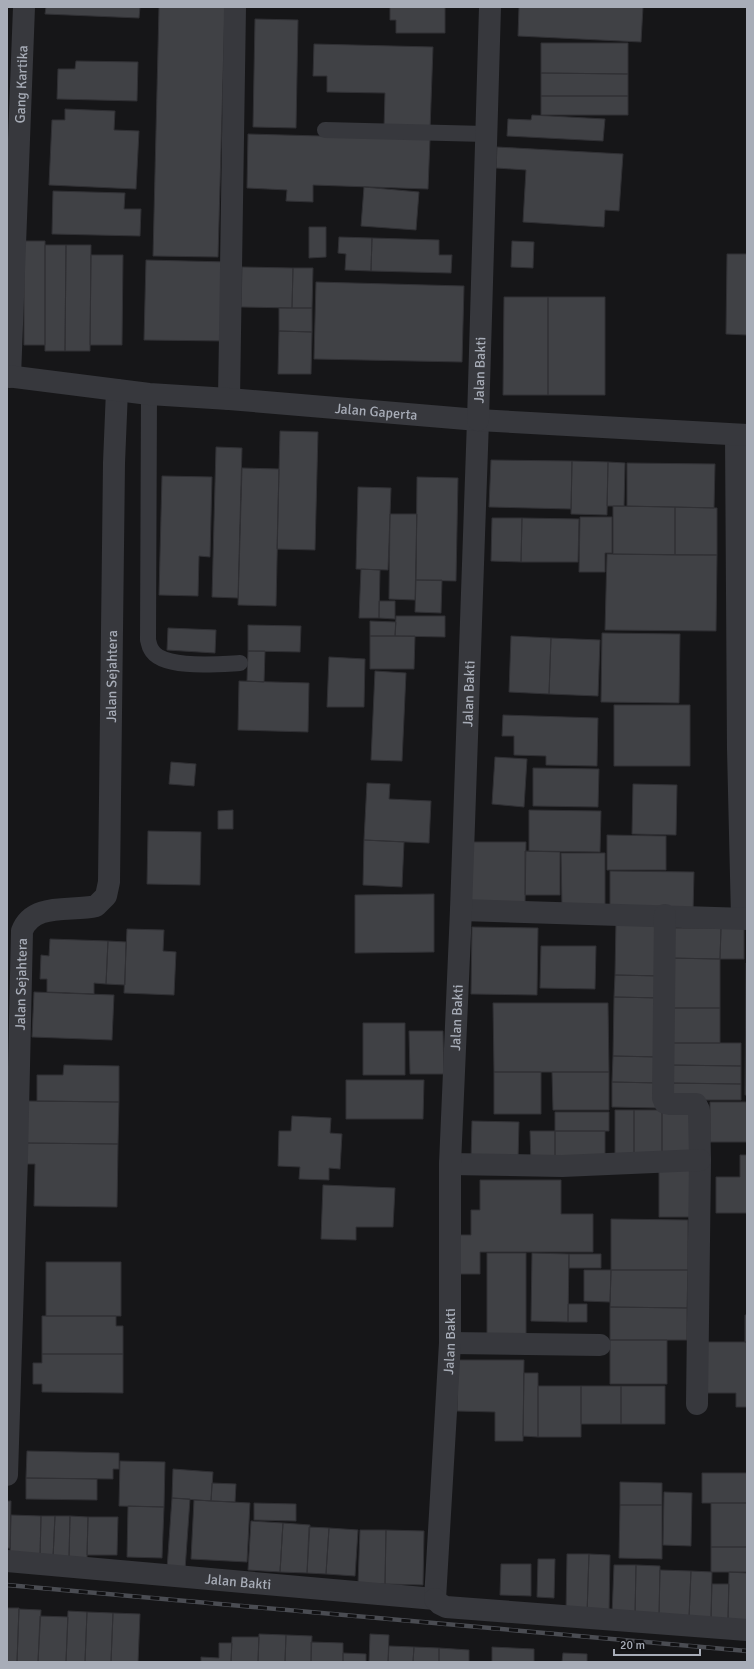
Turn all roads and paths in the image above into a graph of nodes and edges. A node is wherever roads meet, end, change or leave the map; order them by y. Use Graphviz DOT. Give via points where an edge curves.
graph roads {
  1 [pos="24,7"];
  2 [pos="235,7"];
  3 [pos="490,7"];
  4 [pos="325,130"];
  5 [pos="486,134"];
  6 [pos="8,377"];
  7 [pos="117,390"];
  8 [pos="149,394"];
  9 [pos="229,398"];
  10 [pos="478,420"];
  11 [pos="741,435"];
  12 [pos="240,663"];
  13 [pos="743,749"];
  14 [pos="461,910"];
  15 [pos="665,915"];
  16 [pos="744,918"];
  17 [pos="700,1160"];
  18 [pos="450,1164"];
  19 [pos="450,1343"];
  20 [pos="600,1345"];
  21 [pos="697,1404"];
  22 [pos="7,1475"];
  23 [pos="7,1561"];
  24 [pos="435,1599"];
  25 [pos="747,1630"];
  1 -- 6 [label="street, Gang Kartika"];
  2 -- 9 [label="street"];
  3 -- 5 [label="street, Jalan Bakti"];
  4 -- 5 [label="lane"];
  5 -- 10 [label="street, Jalan Bakti"];
  6 -- 7 [label="street, Jalan Gaperta"];
  7 -- 8 [label="street, Jalan Gaperta"];
  7 -- 22 [label="street, Jalan Sejahtera" via="110,882 106,896 96,906 41,912 24,924 22,931"];
  8 -- 9 [label="street, Jalan Gaperta"];
  8 -- 12 [label="lane" via="148,640 151,650 160,658 178,663"];
  9 -- 10 [label="street, Jalan Gaperta"];
  10 -- 11 [label="street, Jalan Gaperta"];
  10 -- 14 [label="street, Jalan Bakti"];
  11 -- 13 [label="street"];
  13 -- 16 [label="street"];
  14 -- 15 [label="street"];
  14 -- 18 [label="street, Jalan Bakti"];
  15 -- 16 [label="street"];
  15 -- 17 [label="street" via="663,1098 665,1103 698,1106"];
  17 -- 18 [label="street" via="562,1166"];
  17 -- 21 [label="street"];
  18 -- 19 [label="street, Jalan Bakti"];
  19 -- 20 [label="street"];
  19 -- 24 [label="street, Jalan Bakti"];
  23 -- 24 [label="street, Jalan Bakti"];
  24 -- 25 [label="street" via="446,1607"];
}
